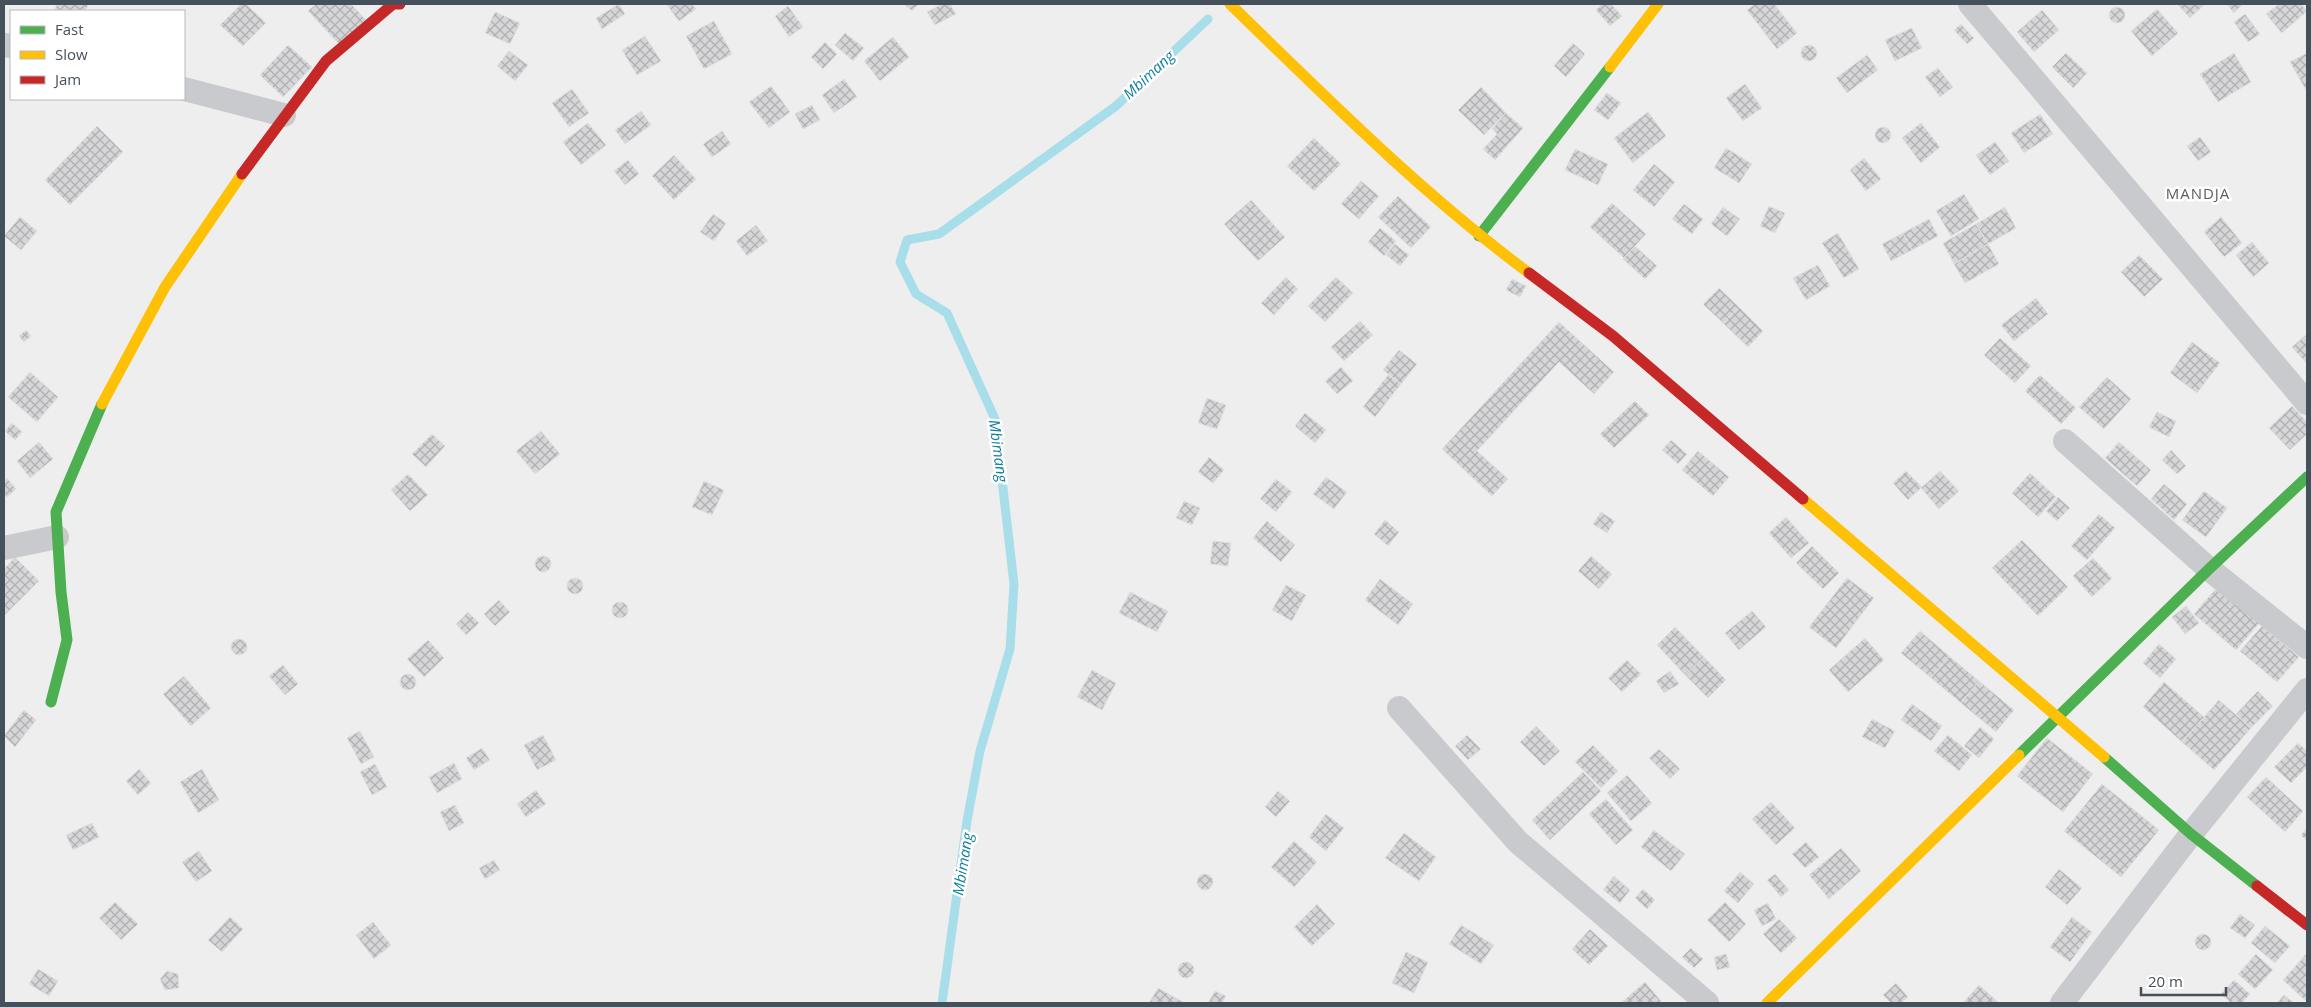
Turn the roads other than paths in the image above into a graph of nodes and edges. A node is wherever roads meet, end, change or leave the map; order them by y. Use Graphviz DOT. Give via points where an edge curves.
graph roads {
  1 [pos="400,4"];
  2 [pos="1230,4"];
  3 [pos="1658,4"];
  4 [pos="1970,4"];
  5 [pos="185,90"];
  6 [pos="284,115"];
  7 [pos="1479,236"];
  8 [pos="2307,404"];
  9 [pos="2065,441"];
  10 [pos="2307,477"];
  11 [pos="57,537"];
  12 [pos="4,548"];
  13 [pos="2209,569"];
  14 [pos="2307,647"];
  15 [pos="2307,690"];
  16 [pos="51,702"];
  17 [pos="1400,708"];
  18 [pos="2058,717"];
  19 [pos="2191,834"];
  20 [pos="2307,925"];
  21 [pos="1707,1003"];
  22 [pos="1767,1003"];
  23 [pos="2062,1003"];
  1 -- 6 [label="street" via="393,4 326,61"];
  2 -- 7 [label="street" via="1391,160"];
  3 -- 7 [label="street"];
  4 -- 8 [label="street"];
  5 -- 6 [label="street"];
  6 -- 11 [label="street" via="165,287 105,396 56,512"];
  7 -- 18 [label="street" via="1613,336"];
  9 -- 13 [label="street"];
  10 -- 13 [label="street"];
  11 -- 12 [label="street"];
  11 -- 16 [label="street" via="67,640"];
  13 -- 14 [label="street"];
  13 -- 18 [label="street"];
  15 -- 19 [label="street"];
  17 -- 21 [label="street" via="1518,842"];
  18 -- 19 [label="street"];
  18 -- 22 [label="street"];
  19 -- 20 [label="street"];
  19 -- 23 [label="street"];
}
